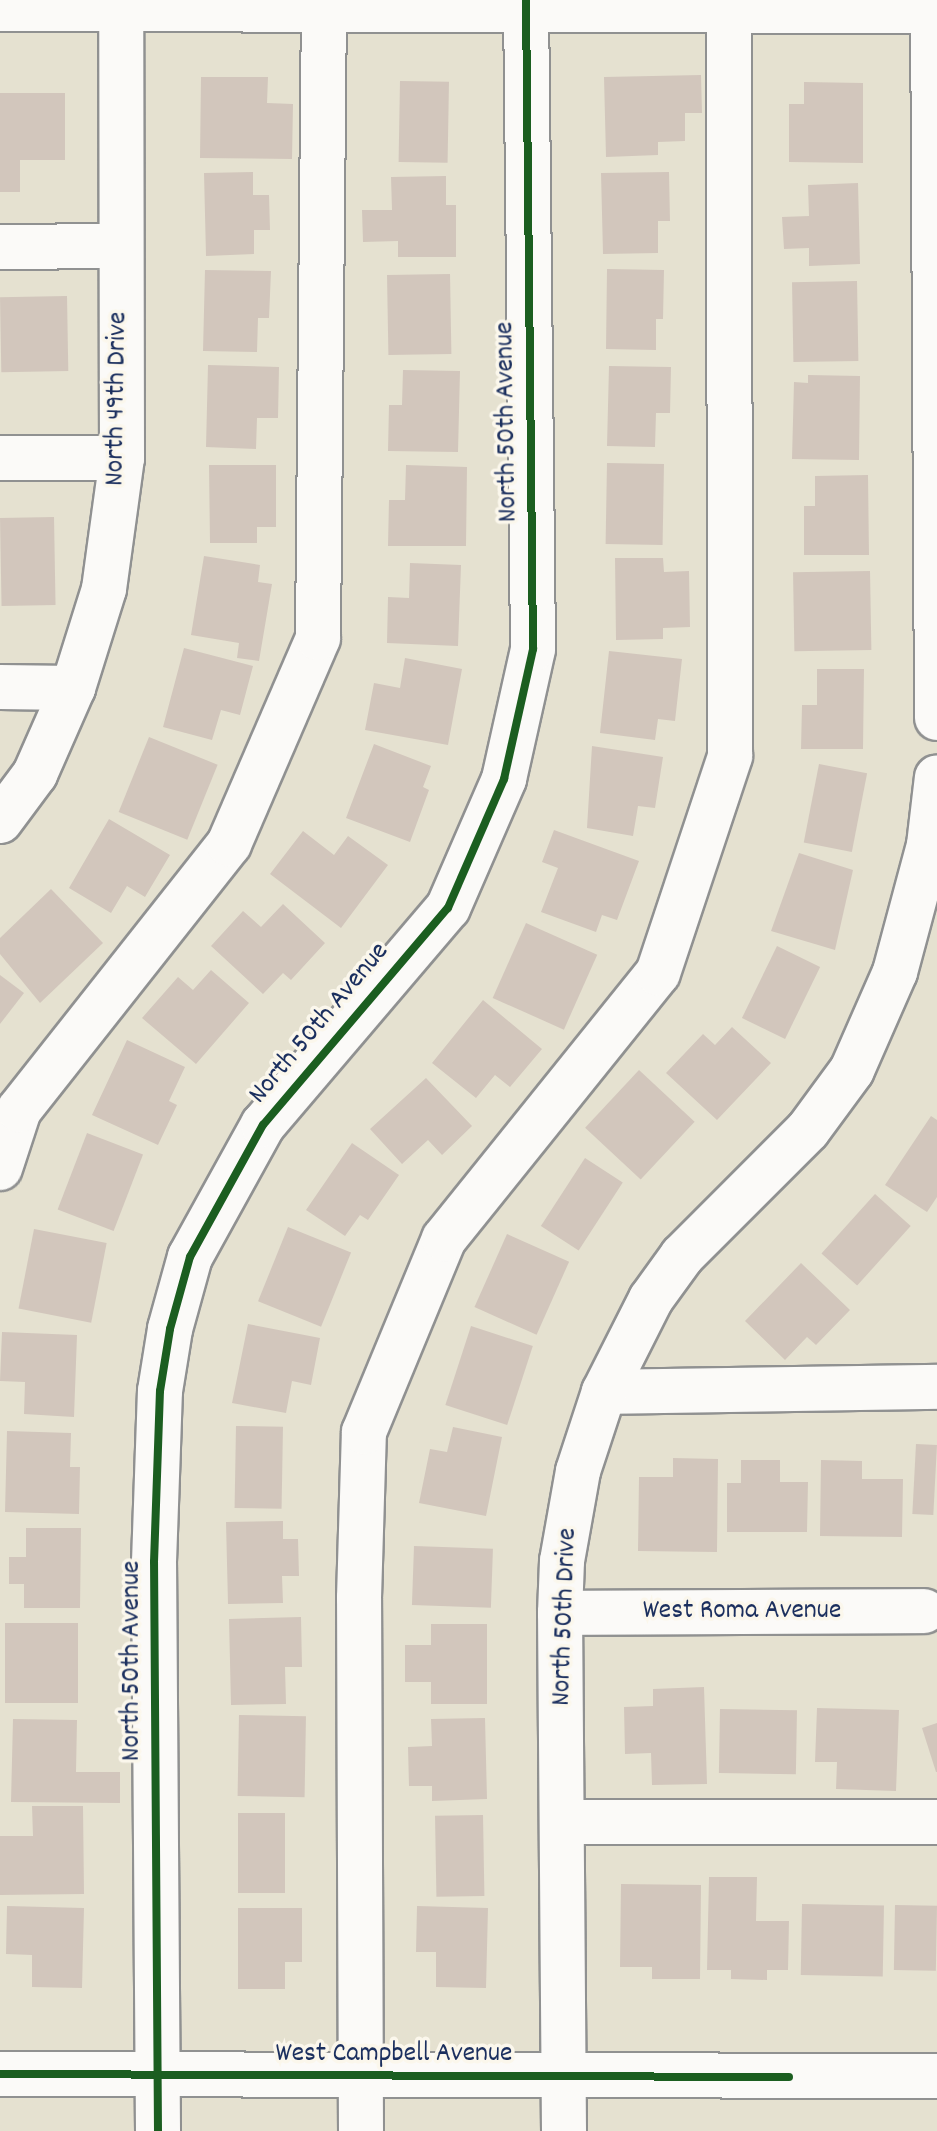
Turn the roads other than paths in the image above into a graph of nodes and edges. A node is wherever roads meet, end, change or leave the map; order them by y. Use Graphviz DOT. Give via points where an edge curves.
graph roads {
  1 [pos="121,5"];
  2 [pos="324,5"];
  3 [pos="526,5"];
  4 [pos="729,5"];
  5 [pos="934,8"];
  6 [pos="0,9"];
  7 [pos="120,246"];
  8 [pos="0,247"];
  9 [pos="0,458"];
  10 [pos="122,458"];
  11 [pos="0,687"];
  12 [pos="73,688"];
  13 [pos="937,718"];
  14 [pos="937,777"];
  15 [pos="0,821"];
  16 [pos="0,1168"];
  17 [pos="937,1387"];
  18 [pos="604,1392"];
  19 [pos="924,1611"];
  20 [pos="560,1613"];
  21 [pos="565,1822"];
  22 [pos="937,1822"];
  23 [pos="0,2074"];
  24 [pos="159,2076"];
  25 [pos="937,2076"];
  26 [pos="361,2077"];
  27 [pos="564,2077"];
  28 [pos="158,2131"];
  29 [pos="361,2131"];
  30 [pos="564,2131"];
  1 -- 2 [label="street"];
  1 -- 6 [label="street"];
  1 -- 7 [label="street, North 49th Drive"];
  2 -- 3 [label="street"];
  2 -- 16 [label="street" via="318,638 229,844 19,1110"];
  3 -- 4 [label="street"];
  3 -- 24 [label="street, North 50th Avenue" via="533,649 504,779 448,908 263,1125 190,1257 170,1329 160,1391 154,1562"];
  4 -- 5 [label="street"];
  4 -- 26 [label="street" via="730,756 658,973 444,1239 364,1432 359,1598"];
  5 -- 13 [label="street"];
  7 -- 8 [label="street"];
  7 -- 10 [label="street, North 49th Drive"];
  9 -- 10 [label="street"];
  10 -- 12 [label="street, North 49th Drive" via="104,589"];
  11 -- 12 [label="street"];
  12 -- 15 [label="street, North 49th Drive" via="35,774"];
  14 -- 18 [label="street, North 50th Drive" via="929,845 895,972 852,1070 808,1130 682,1256 651,1299"];
  17 -- 18 [label="street"];
  18 -- 20 [label="street, North 50th Drive" via="569,1508"];
  19 -- 20 [label="street, West Roma Avenue"];
  20 -- 21 [label="street, North 50th Drive"];
  21 -- 22 [label="street"];
  21 -- 27 [label="street, North 50th Drive"];
  23 -- 24 [label="street, West Campbell Avenue"];
  24 -- 26 [label="street, West Campbell Avenue"];
  24 -- 28 [label="street, North 50th Avenue"];
  25 -- 27 [label="street, West Campbell Avenue"];
  26 -- 27 [label="street, West Campbell Avenue"];
  26 -- 29 [label="street"];
  27 -- 30 [label="street, North 50th Drive"];
}
